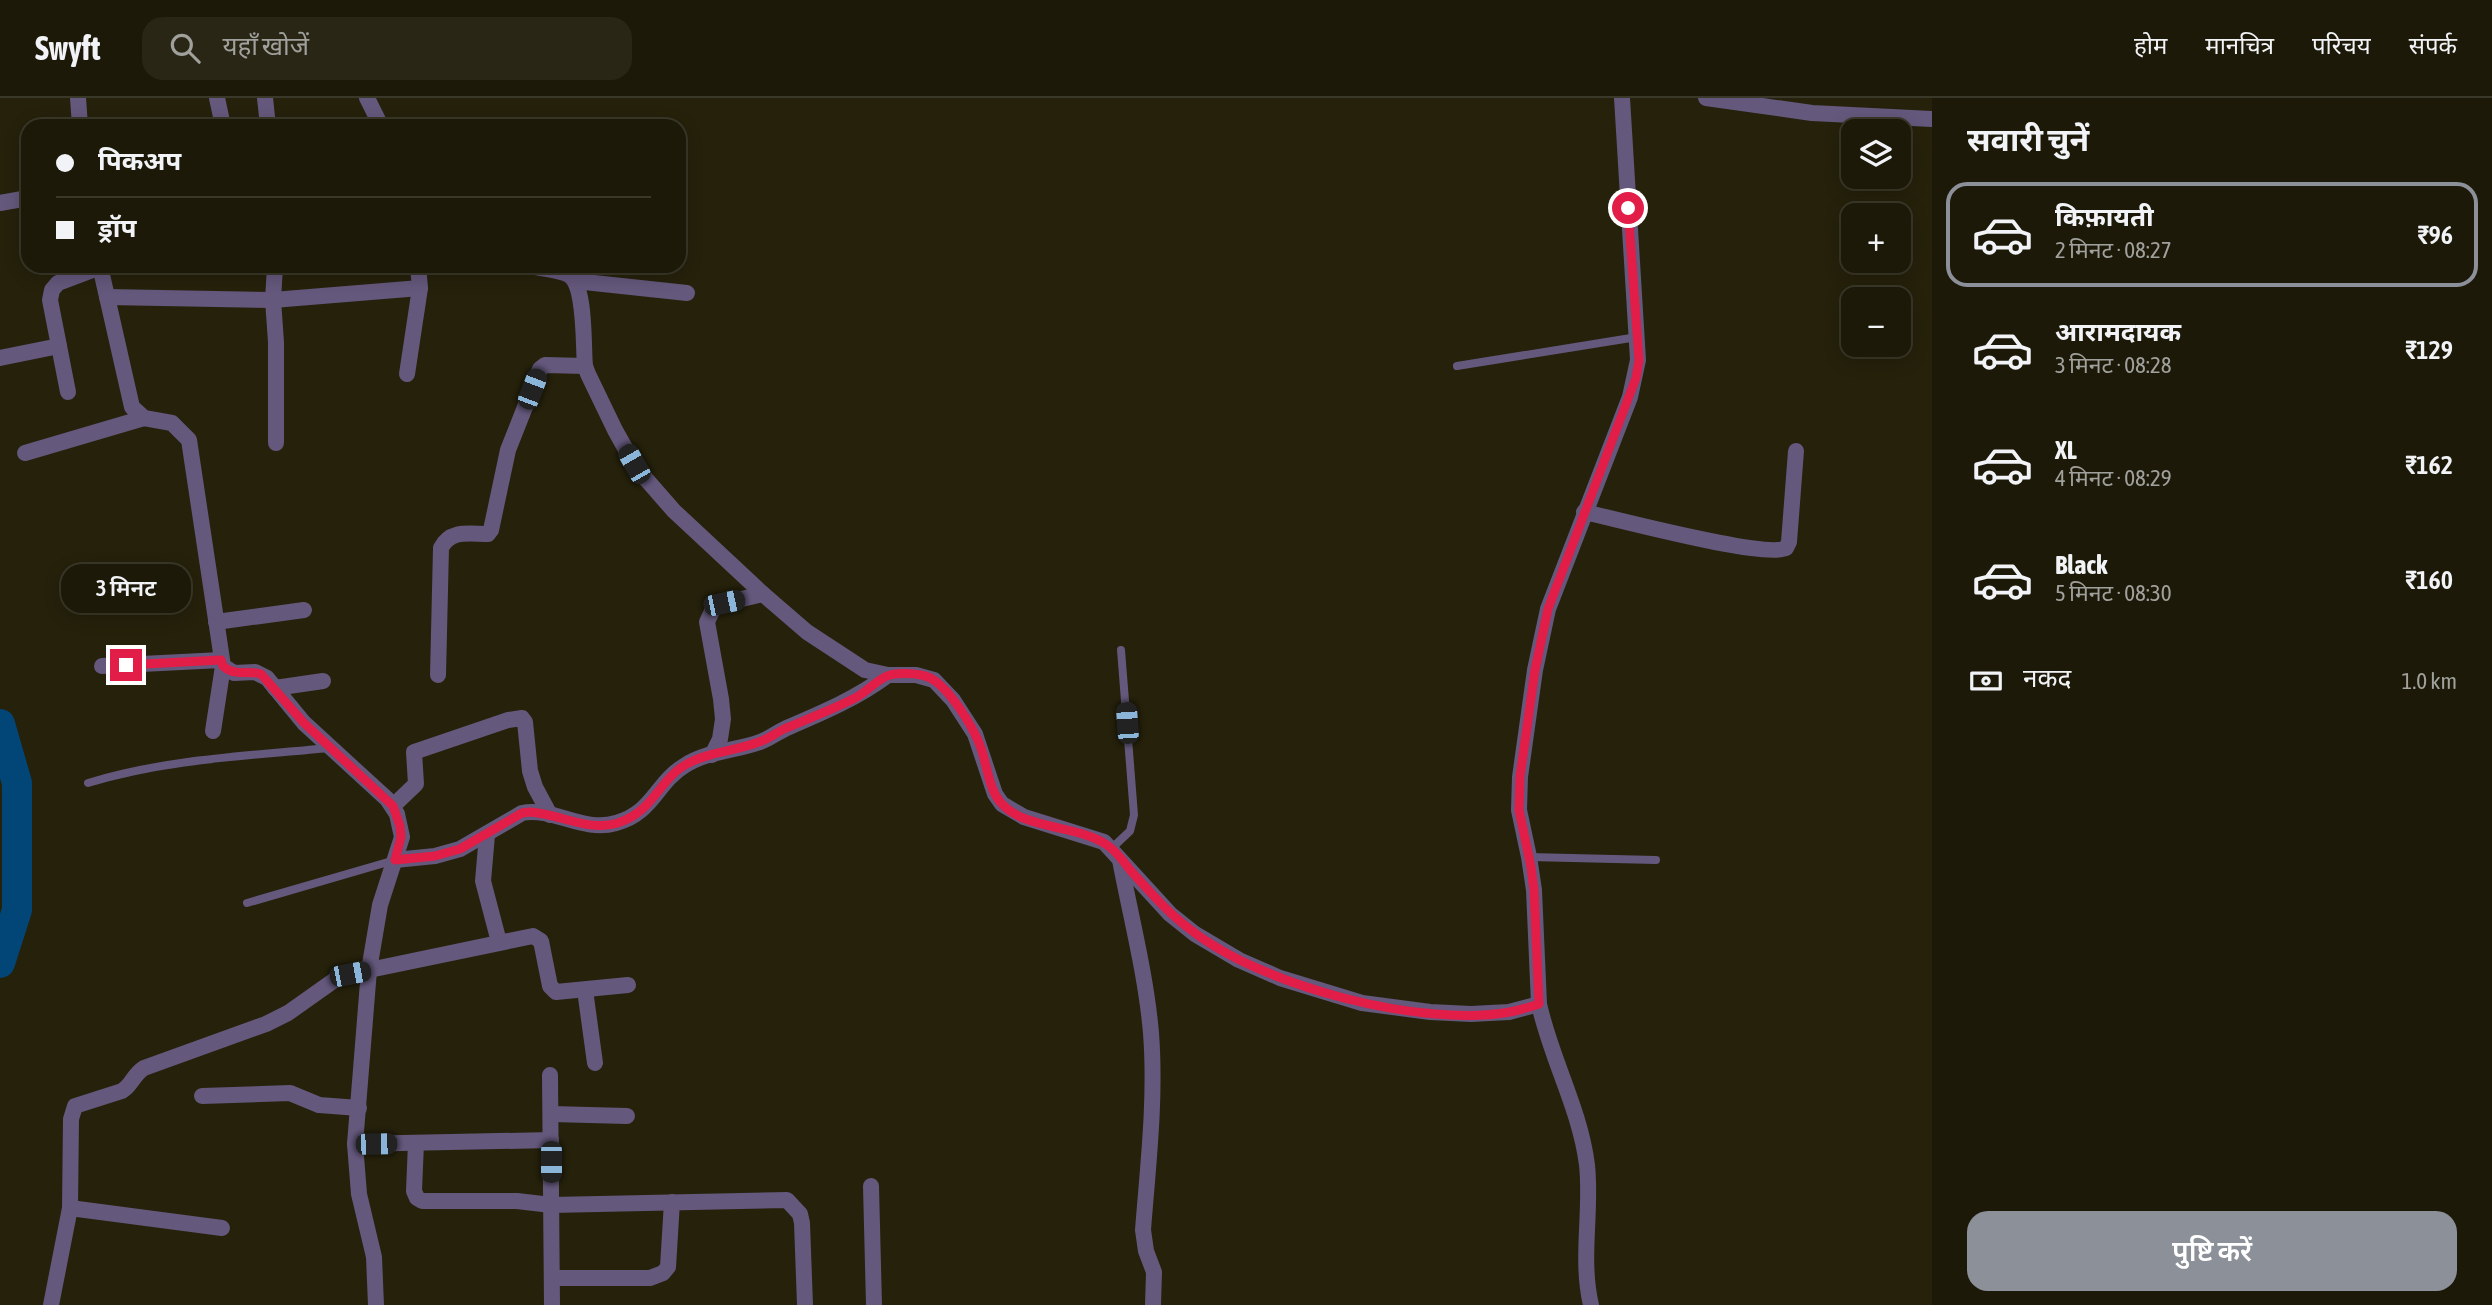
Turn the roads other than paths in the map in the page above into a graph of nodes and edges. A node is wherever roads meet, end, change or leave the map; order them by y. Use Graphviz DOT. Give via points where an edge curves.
graph roads {
  1 [pos="78,98"];
  2 [pos="218,98"];
  3 [pos="265,98"];
  4 [pos="367,98"];
  5 [pos="1622,98"];
  6 [pos="1706,98"];
  7 [pos="1799,104"];
  8 [pos="80,119"];
  9 [pos="222,119"];
  10 [pos="267,119"];
  11 [pos="378,119"];
  12 [pos="1932,119"];
  13 [pos="21,199"];
  14 [pos="0,203"];
  15 [pos="83,273"];
  16 [pos="102,273"];
  17 [pos="274,273"];
  18 [pos="419,273"];
  19 [pos="561,273"];
  20 [pos="575,281"];
  21 [pos="420,288"];
  22 [pos="687,293"];
  23 [pos="107,297"];
  24 [pos="272,300"];
  25 [pos="1637,337"];
  26 [pos="59,346"];
  27 [pos="0,358"];
  28 [pos="585,366"];
  29 [pos="1457,366"];
  30 [pos="407,374"];
  31 [pos="68,392"];
  32 [pos="144,418"];
  33 [pos="276,443"];
  34 [pos="1796,451"];
  35 [pos="25,453"];
  36 [pos="1584,512"];
  37 [pos="763,594"];
  38 [pos="304,610"];
  39 [pos="216,622"];
  40 [pos="1121,650"];
  41 [pos="222,663"];
  42 [pos="102,666"];
  43 [pos="438,675"];
  44 [pos="888,675"];
  45 [pos="323,681"];
  46 [pos="275,688"];
  47 [pos="213,731"];
  48 [pos="338,753"];
  49 [pos="712,755"];
  50 [pos="88,783"];
  51 [pos="393,806"];
  52 [pos="550,815"];
  53 [pos="487,835"];
  54 [pos="1116,853"];
  55 [pos="1529,857"];
  56 [pos="395,860"];
  57 [pos="1656,860"];
  58 [pos="247,903"];
  59 [pos="499,942"];
  60 [pos="369,971"];
  61 [pos="628,985"];
  62 [pos="585,990"];
  63 [pos="1539,1004"];
  64 [pos="595,1063"];
  65 [pos="550,1075"];
  66 [pos="202,1096"];
  67 [pos="359,1108"];
  68 [pos="551,1114"];
  69 [pos="627,1116"];
  70 [pos="551,1140"];
  71 [pos="416,1143"];
  72 [pos="355,1144"];
  73 [pos="871,1186"];
  74 [pos="672,1202"];
  75 [pos="551,1205"];
  76 [pos="70,1208"];
  77 [pos="222,1228"];
  78 [pos="551,1278"];
  79 [pos="51,1305"];
  80 [pos="376,1305"];
  81 [pos="552,1305"];
  82 [pos="805,1305"];
  83 [pos="874,1305"];
  84 [pos="1153,1305"];
  85 [pos="1591,1305"];
  1 -- 8 [label="street"];
  2 -- 9 [label="street"];
  3 -- 10 [label="street"];
  4 -- 11 [label="street"];
  5 -- 25 [label="street"];
  6 -- 7 [label="street"];
  7 -- 12 [label="street" via="1812,113"];
  13 -- 14 [label="street"];
  15 -- 26 [label="street" via="52,290"];
  16 -- 23 [label="street"];
  17 -- 24 [label="street"];
  18 -- 21 [label="street"];
  19 -- 20 [label="street"];
  20 -- 22 [label="street"];
  20 -- 28 [label="street"];
  21 -- 24 [label="street"];
  21 -- 30 [label="street"];
  23 -- 24 [label="street"];
  23 -- 32 [label="street" via="130,401"];
  24 -- 33 [label="street"];
  25 -- 29 [label="lane"];
  25 -- 36 [label="street" via="1636,378"];
  26 -- 27 [label="street"];
  26 -- 31 [label="street"];
  28 -- 37 [label="street" via="634,464 659,495"];
  28 -- 43 [label="street" via="545,365 540,369 508,450 491,530 488,534 454,534 441,548"];
  32 -- 35 [label="street"];
  32 -- 39 [label="street" via="172,422 189,440"];
  34 -- 36 [label="street" via="1789,542 1779,551 1735,546"];
  36 -- 55 [label="street" via="1548,609 1535,670 1520,777 1519,810"];
  37 -- 44 [label="street" via="854,665"];
  37 -- 49 [label="street" via="724,603 713,609 707,622 723,719"];
  38 -- 39 [label="street"];
  39 -- 41 [label="street"];
  40 -- 54 [label="lane" via="1134,815"];
  41 -- 42 [label="street"];
  41 -- 46 [label="street" via="234,673 261,674"];
  41 -- 47 [label="street"];
  44 -- 49 [label="street" via="836,708 758,743"];
  44 -- 54 [label="street" via="926,676 940,685 975,734 1002,804 1024,817 1104,842"];
  45 -- 46 [label="street"];
  46 -- 48 [label="street" via="304,723"];
  48 -- 50 [label="lane" via="164,765"];
  48 -- 51 [label="street"];
  49 -- 52 [label="street" via="687,763 643,809 618,823 586,825"];
  51 -- 52 [label="street" via="416,784 414,752 522,718 530,771"];
  51 -- 56 [label="street" via="401,837"];
  52 -- 53 [label="street" via="522,813"];
  53 -- 56 [label="street" via="448,853"];
  53 -- 59 [label="street" via="483,881"];
  54 -- 63 [label="street" via="1170,914 1195,934 1280,978 1362,1003 1430,1012 1509,1012"];
  54 -- 84 [label="street" via="1151,1036 1152,1100 1143,1230 1154,1272"];
  55 -- 57 [label="lane"];
  55 -- 63 [label="street"];
  56 -- 58 [label="lane"];
  56 -- 60 [label="street" via="377,918"];
  59 -- 60 [label="street"];
  59 -- 62 [label="street" via="538,937 553,990"];
  60 -- 67 [label="street"];
  60 -- 76 [label="street" via="336,979 266,1024 144,1068 122,1091 75,1106"];
  61 -- 62 [label="street"];
  62 -- 64 [label="street"];
  63 -- 85 [label="street" via="1576,1116 1586,1163 1586,1263"];
  65 -- 68 [label="street"];
  66 -- 67 [label="street" via="290,1093 319,1105"];
  67 -- 72 [label="street"];
  68 -- 69 [label="street"];
  68 -- 70 [label="street"];
  70 -- 71 [label="street"];
  70 -- 75 [label="street"];
  71 -- 72 [label="street"];
  71 -- 75 [label="street" via="414,1191 422,1201"];
  72 -- 80 [label="street" via="359,1195 374,1257"];
  73 -- 83 [label="street"];
  74 -- 75 [label="street"];
  74 -- 78 [label="street" via="668,1266 663,1273 650,1278"];
  74 -- 82 [label="street" via="787,1200 802,1223"];
  75 -- 78 [label="street"];
  76 -- 77 [label="street"];
  76 -- 79 [label="street"];
  78 -- 81 [label="street"];
}
